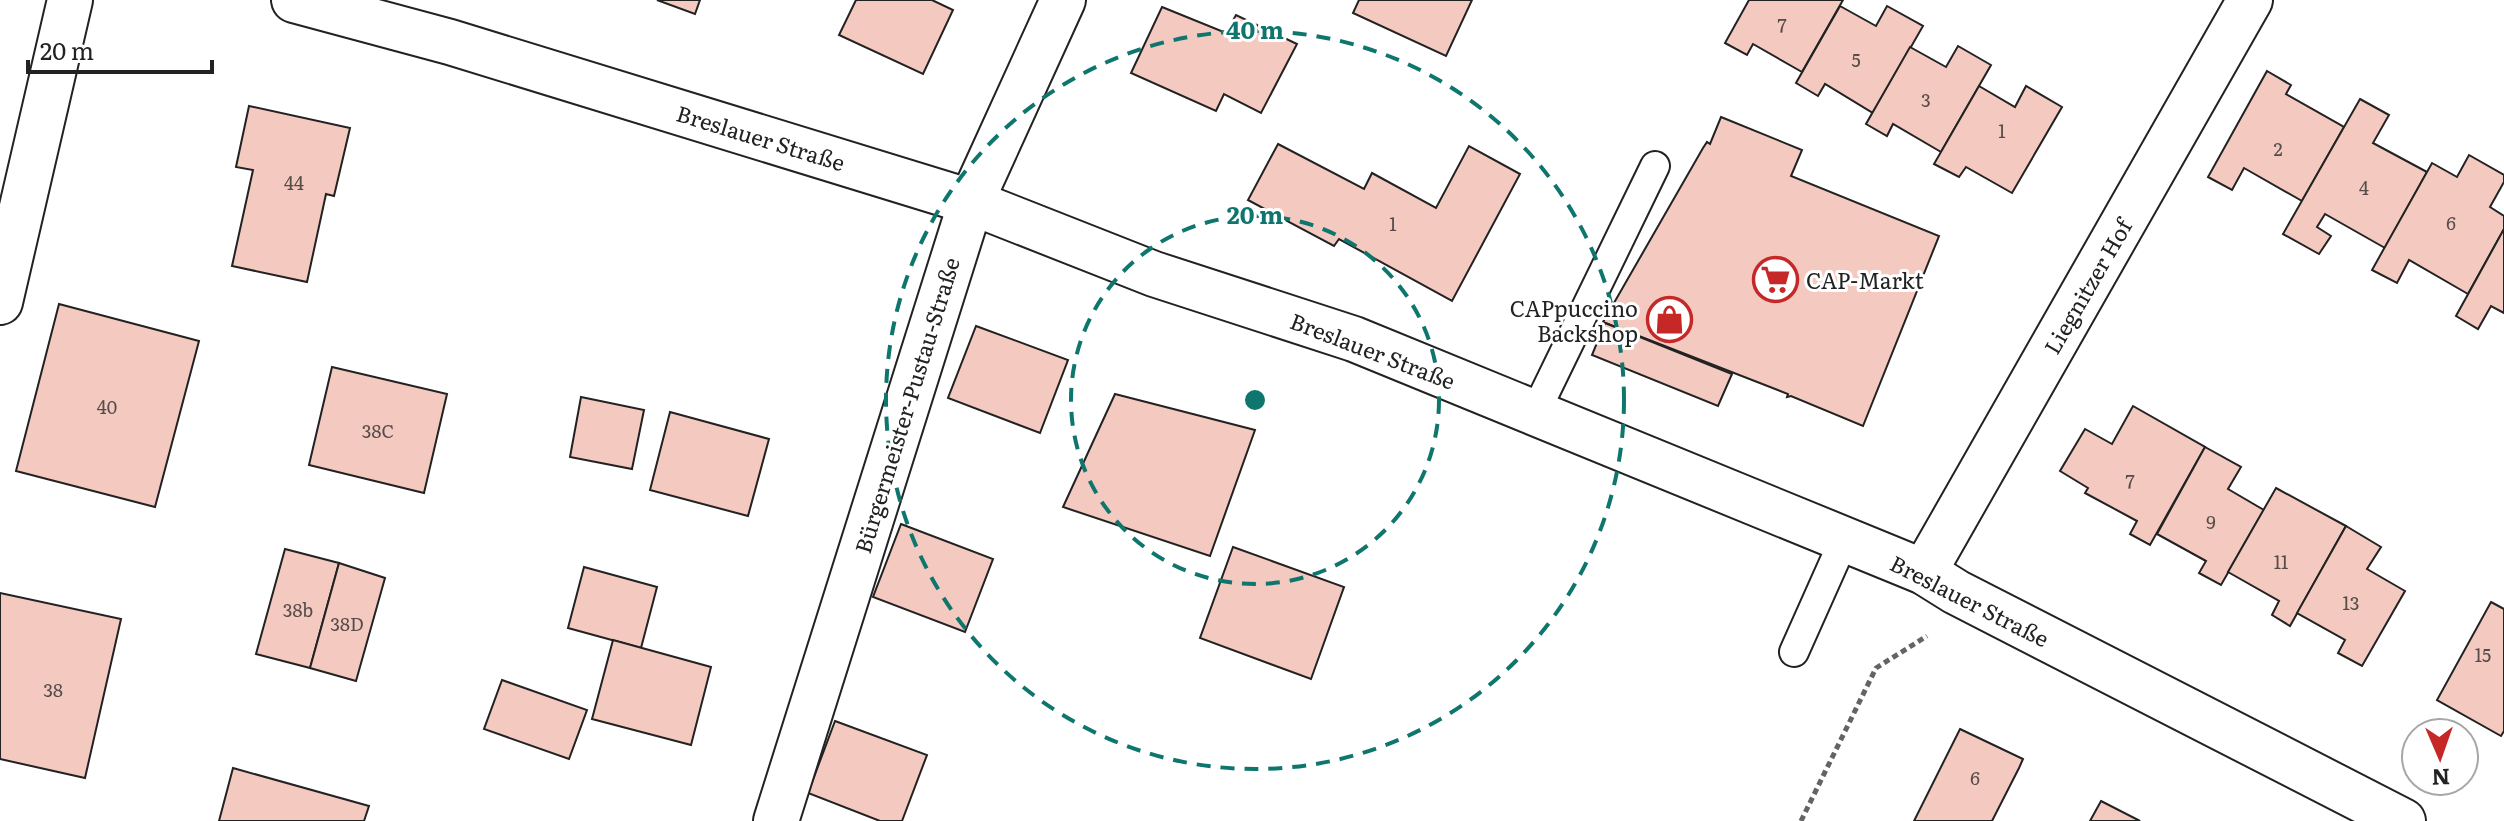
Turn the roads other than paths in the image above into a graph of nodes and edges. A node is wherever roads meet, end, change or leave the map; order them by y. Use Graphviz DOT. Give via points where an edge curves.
graph roads {
  1 [pos="70,0"];
  2 [pos="294,0"];
  3 [pos="1063,0"];
  4 [pos="2250,0"];
  5 [pos="1655,166"];
  6 [pos="971,202"];
  7 [pos="0,302"];
  8 [pos="1535,413"];
  9 [pos="1844,540"];
  10 [pos="1940,582"];
  11 [pos="1794,652"];
  12 [pos="776,821"];
  13 [pos="2403,821"];
  1 -- 7 [label="street"];
  2 -- 6 [label="street, Breslauer Straße" via="450,42"];
  3 -- 6 [label="street, Bürgermeister-Pustau-Straße"];
  4 -- 10 [label="street, Liegnitzer Hof"];
  5 -- 8 [label="lane"];
  6 -- 8 [label="street, Breslauer Straße" via="1154,274 1354,339"];
  6 -- 12 [label="street, Bürgermeister-Pustau-Straße"];
  8 -- 9 [label="street, Breslauer Straße"];
  9 -- 10 [label="street, Breslauer Straße"];
  9 -- 11 [label="lane"];
  10 -- 13 [label="street, Breslauer Straße"];
}
